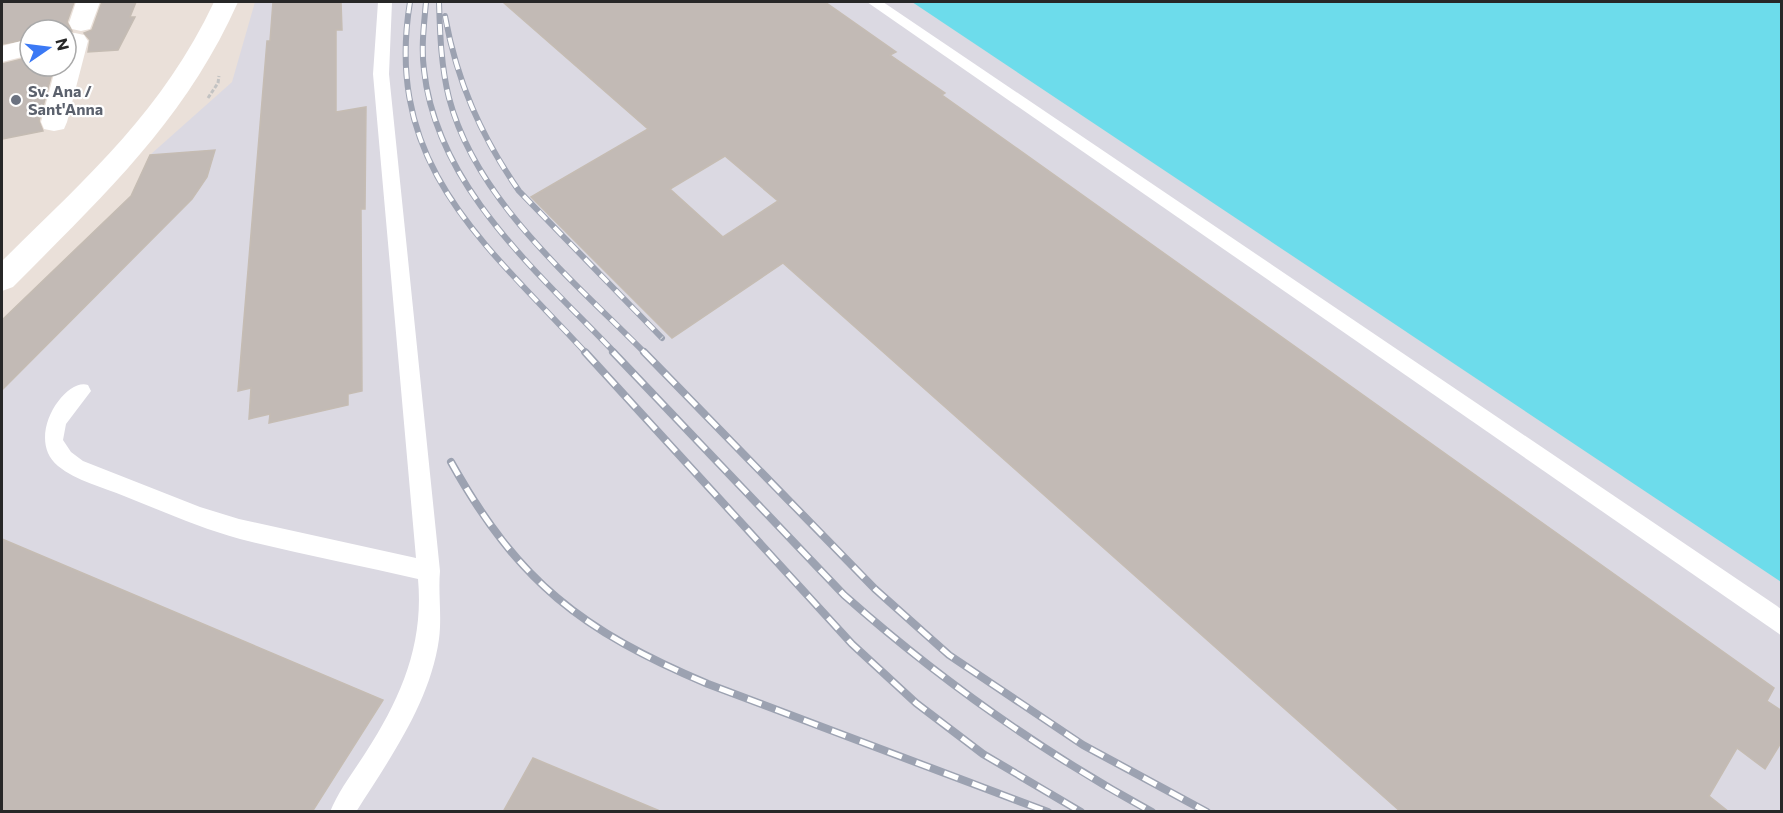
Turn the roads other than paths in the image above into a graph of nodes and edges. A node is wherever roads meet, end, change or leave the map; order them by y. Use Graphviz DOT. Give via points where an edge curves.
graph roads {
  1 [pos="226,2"];
  2 [pos="384,2"];
  3 [pos="874,2"];
  4 [pos="81,22"];
  5 [pos="54,122"];
  6 [pos="2,279"];
  7 [pos="81,391"];
  8 [pos="429,571"];
  9 [pos="1782,625"];
  10 [pos="342,812"];
  1 -- 6 [label="street" via="170,100 129,150"];
  2 -- 8 [label="lane" via="381,74"];
  3 -- 9 [label="lane"];
  4 -- 5 [label="street"];
  7 -- 8 [label="lane" via="58,420 53,434 60,458 76,467 239,529"];
  8 -- 10 [label="lane" via="430,620 418,677 406,707"];
}
